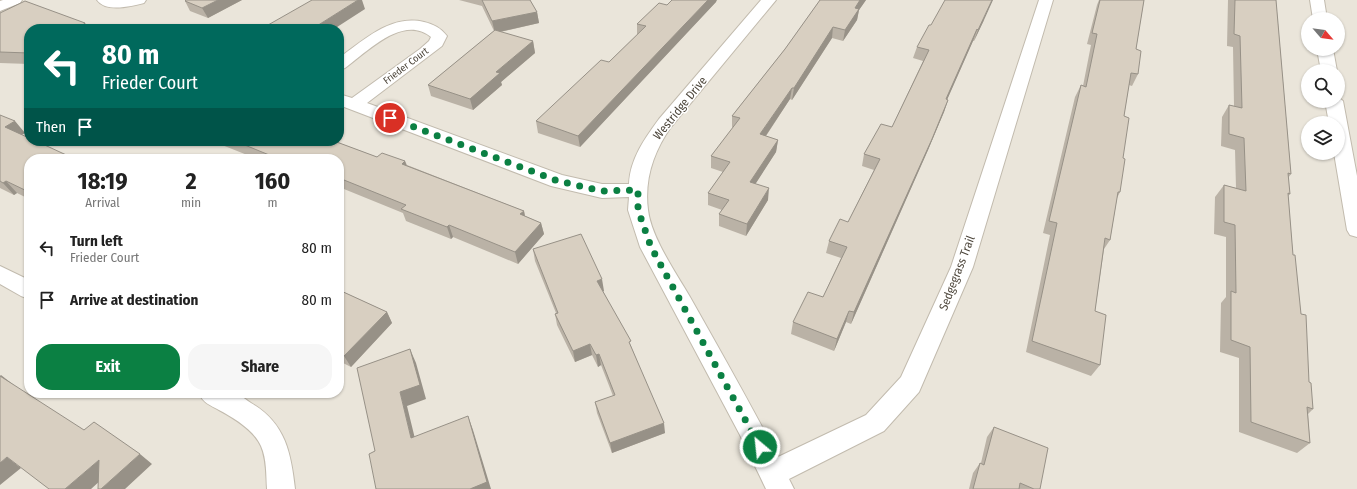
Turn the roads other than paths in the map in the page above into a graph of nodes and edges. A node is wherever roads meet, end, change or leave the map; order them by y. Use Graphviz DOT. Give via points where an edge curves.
graph roads {
  1 [pos="15,0"];
  2 [pos="104,0"];
  3 [pos="139,0"];
  4 [pos="769,0"];
  5 [pos="1046,0"];
  6 [pos="1317,0"];
  7 [pos="0,7"];
  8 [pos="1319,12"];
  9 [pos="344,61"];
  10 [pos="347,102"];
  11 [pos="1335,108"];
  12 [pos="638,190"];
  13 [pos="1357,230"];
  14 [pos="0,274"];
  15 [pos="24,287"];
  16 [pos="220,398"];
  17 [pos="777,481"];
  18 [pos="281,489"];
  1 -- 7 [label="street"];
  2 -- 3 [label="street" via="117,4"];
  4 -- 12 [label="street, Westridge Drive" via="657,134 644,159"];
  5 -- 17 [label="street, Sedgegrass Trail" via="962,267 910,384 875,423"];
  6 -- 8 [label="street"];
  9 -- 10 [label="street, Frieder Court" via="386,32 400,26 423,26 434,30 439,36 436,44 426,52"];
  10 -- 12 [label="street, Frieder Court" via="558,181 602,191"];
  11 -- 13 [label="street"];
  12 -- 17 [label="street, Westridge Drive" via="638,210 651,247"];
  14 -- 15 [label="street"];
  16 -- 18 [label="street" via="262,425 272,441 280,472"];
}
